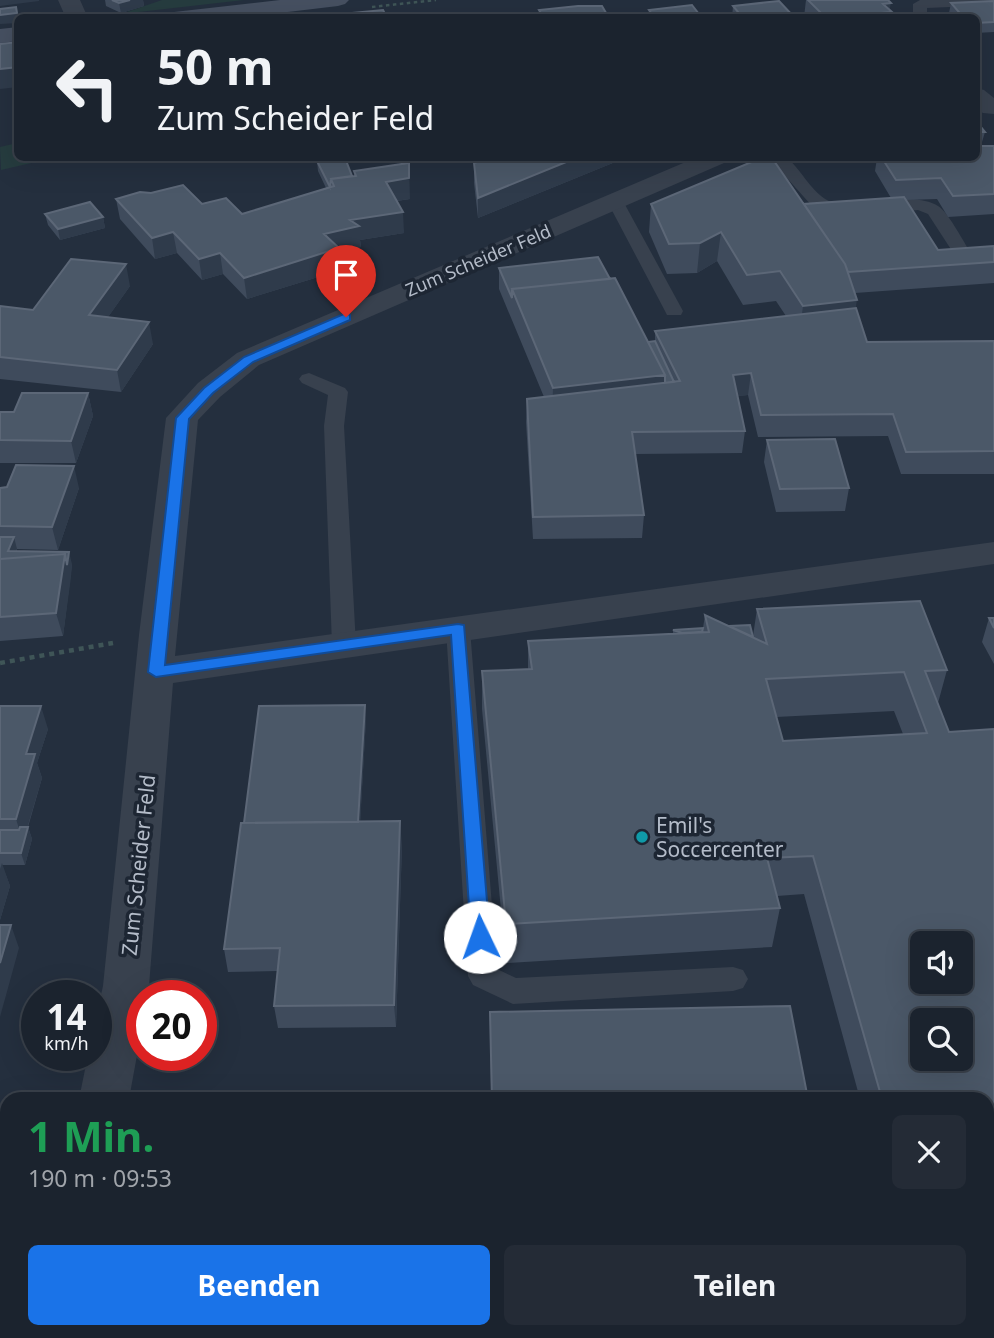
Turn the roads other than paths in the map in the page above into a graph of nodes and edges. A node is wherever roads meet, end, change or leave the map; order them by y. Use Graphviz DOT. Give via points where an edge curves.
graph roads {
  1 [pos="338,0"];
  2 [pos="994,1"];
  3 [pos="210,14"];
  4 [pos="920,14"];
  5 [pos="708,161"];
  6 [pos="782,161"];
  7 [pos="615,201"];
  8 [pos="960,250"];
  9 [pos="674,311"];
  10 [pos="309,379"];
  11 [pos="994,554"];
  12 [pos="458,629"];
  13 [pos="344,645"];
  14 [pos="156,672"];
  15 [pos="733,979"];
  16 [pos="105,1092"];
  1 -- 3 [label="main road"];
  2 -- 4 [label="lane" via="920,4"];
  5 -- 7 [label="street, Zum Scheider Feld"];
  6 -- 8 [label="lane" via="827,207 920,205 934,210"];
  7 -- 9 [label="lane"];
  7 -- 14 [label="street, Zum Scheider Feld" via="248,359 209,390 182,418"];
  10 -- 13 [label="lane" via="338,392 334,426"];
  11 -- 12 [label="street"];
  12 -- 13 [label="street"];
  12 -- 15 [label="lane" via="483,976 513,991"];
  13 -- 14 [label="street"];
  14 -- 16 [label="street, Zum Scheider Feld" via="126,986"];
}
